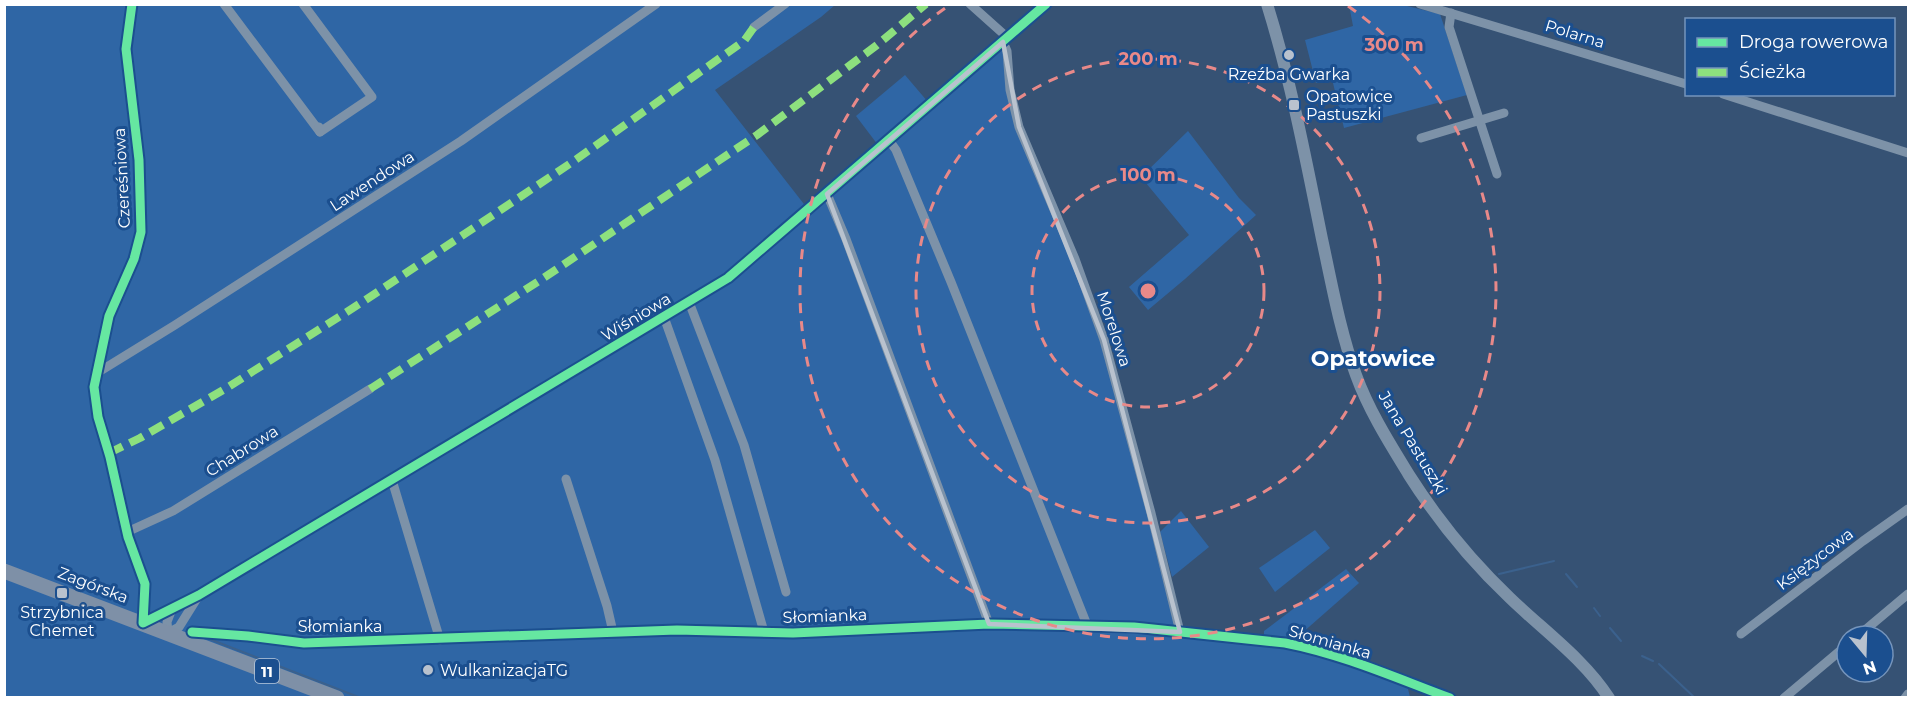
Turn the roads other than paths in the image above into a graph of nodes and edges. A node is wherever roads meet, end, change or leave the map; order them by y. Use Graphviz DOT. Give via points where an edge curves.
graph roads {
  1 [pos="132,4"];
  2 [pos="224,4"];
  3 [pos="303,4"];
  4 [pos="656,4"];
  5 [pos="785,4"];
  6 [pos="970,4"];
  7 [pos="1046,4"];
  8 [pos="1267,4"];
  9 [pos="1420,4"];
  10 [pos="1451,13"];
  11 [pos="754,27"];
  12 [pos="1006,40"];
  13 [pos="1685,84"];
  14 [pos="1729,96"];
  15 [pos="1504,113"];
  16 [pos="1479,120"];
  17 [pos="1421,138"];
  18 [pos="890,140"];
  19 [pos="1908,153"];
  20 [pos="1497,174"];
  21 [pos="827,194"];
  22 [pos="689,302"];
  23 [pos="664,317"];
  24 [pos="97,373"];
  25 [pos="370,389"];
  26 [pos="566,479"];
  27 [pos="392,480"];
  28 [pos="1908,509"];
  29 [pos="127,532"];
  30 [pos="4,572"];
  31 [pos="786,592"];
  32 [pos="1908,594"];
  33 [pos="199,595"];
  34 [pos="172,609"];
  35 [pos="189,612"];
  36 [pos="143,624"];
  37 [pos="989,624"];
  38 [pos="1872,624"];
  39 [pos="1087,625"];
  40 [pos="613,632"];
  41 [pos="764,632"];
  42 [pos="1180,632"];
  43 [pos="168,633"];
  44 [pos="1741,634"];
  45 [pos="195,638"];
  46 [pos="440,639"];
  47 [pos="1835,655"];
  48 [pos="1908,694"];
  49 [pos="337,698"];
  50 [pos="1450,698"];
  51 [pos="1609,698"];
  52 [pos="1784,698"];
  53 [pos="1905,698"];
  1 -- 24 [label="street, Czereśniowa" via="126,49 139,160 141,232 134,259 109,316"];
  2 -- 3 [label="street" via="320,129 372,97"];
  4 -- 24 [label="street, Lawendowa" via="461,141"];
  5 -- 11 [label="street"];
  6 -- 12 [label="street"];
  7 -- 12 [label="street, Wiśniowa"];
  8 -- 51 [label="street, Jana Pastuszki" via="1295,110 1339,318 1368,404 1411,478 1443,522 1493,582 1594,678"];
  9 -- 10 [label="street, Polarna"];
  10 -- 13 [label="street, Polarna"];
  10 -- 16 [label="street" via="1449,27"];
  12 -- 18 [label="street, Wiśniowa"];
  12 -- 42 [label="street, Morelowa" via="1010,90 1019,128 1075,259 1104,340"];
  14 -- 19 [label="street"];
  15 -- 16 [label="street"];
  16 -- 17 [label="street"];
  16 -- 20 [label="street"];
  18 -- 21 [label="street, Wiśniowa"];
  18 -- 39 [label="street" via="951,282"];
  21 -- 22 [label="street, Wiśniowa" via="728,278"];
  21 -- 37 [label="street"];
  22 -- 23 [label="street, Wiśniowa"];
  22 -- 31 [label="street" via="744,445"];
  23 -- 27 [label="street, Wiśniowa"];
  23 -- 41 [label="street" via="715,460"];
  24 -- 29 [label="street, Czereśniowa" via="94,387 98,417"];
  25 -- 29 [label="street, Chabrowa" via="173,511"];
  26 -- 40 [label="street"];
  27 -- 33 [label="street, Wiśniowa"];
  27 -- 46 [label="street"];
  28 -- 44 [label="street, Księżycowa"];
  29 -- 36 [label="street, Czereśniowa" via="145,584"];
  30 -- 36 [label="highway, Zagórska / 11"];
  32 -- 38 [label="street"];
  33 -- 34 [label="street, Wiśniowa"];
  33 -- 35 [label="street, Wiśniowa"];
  34 -- 36 [label="street, Wiśniowa"];
  34 -- 43 [label="street"];
  35 -- 43 [label="street, Wiśniowa" via="179,627"];
  35 -- 45 [label="street"];
  36 -- 43 [label="highway, Zagórska / 11"];
  37 -- 39 [label="street, Słomianka"];
  37 -- 41 [label="street, Słomianka"];
  39 -- 42 [label="street, Słomianka"];
  40 -- 41 [label="street, Słomianka"];
  40 -- 46 [label="street, Słomianka"];
  42 -- 50 [label="street, Słomianka" via="1309,648"];
  43 -- 45 [label="highway, Zagórska / 11"];
  45 -- 46 [label="street, Słomianka" via="248,636 303,643"];
  45 -- 49 [label="highway, Zagórska / 11"];
  47 -- 52 [label="street"];
  48 -- 53 [label="street"];
}
